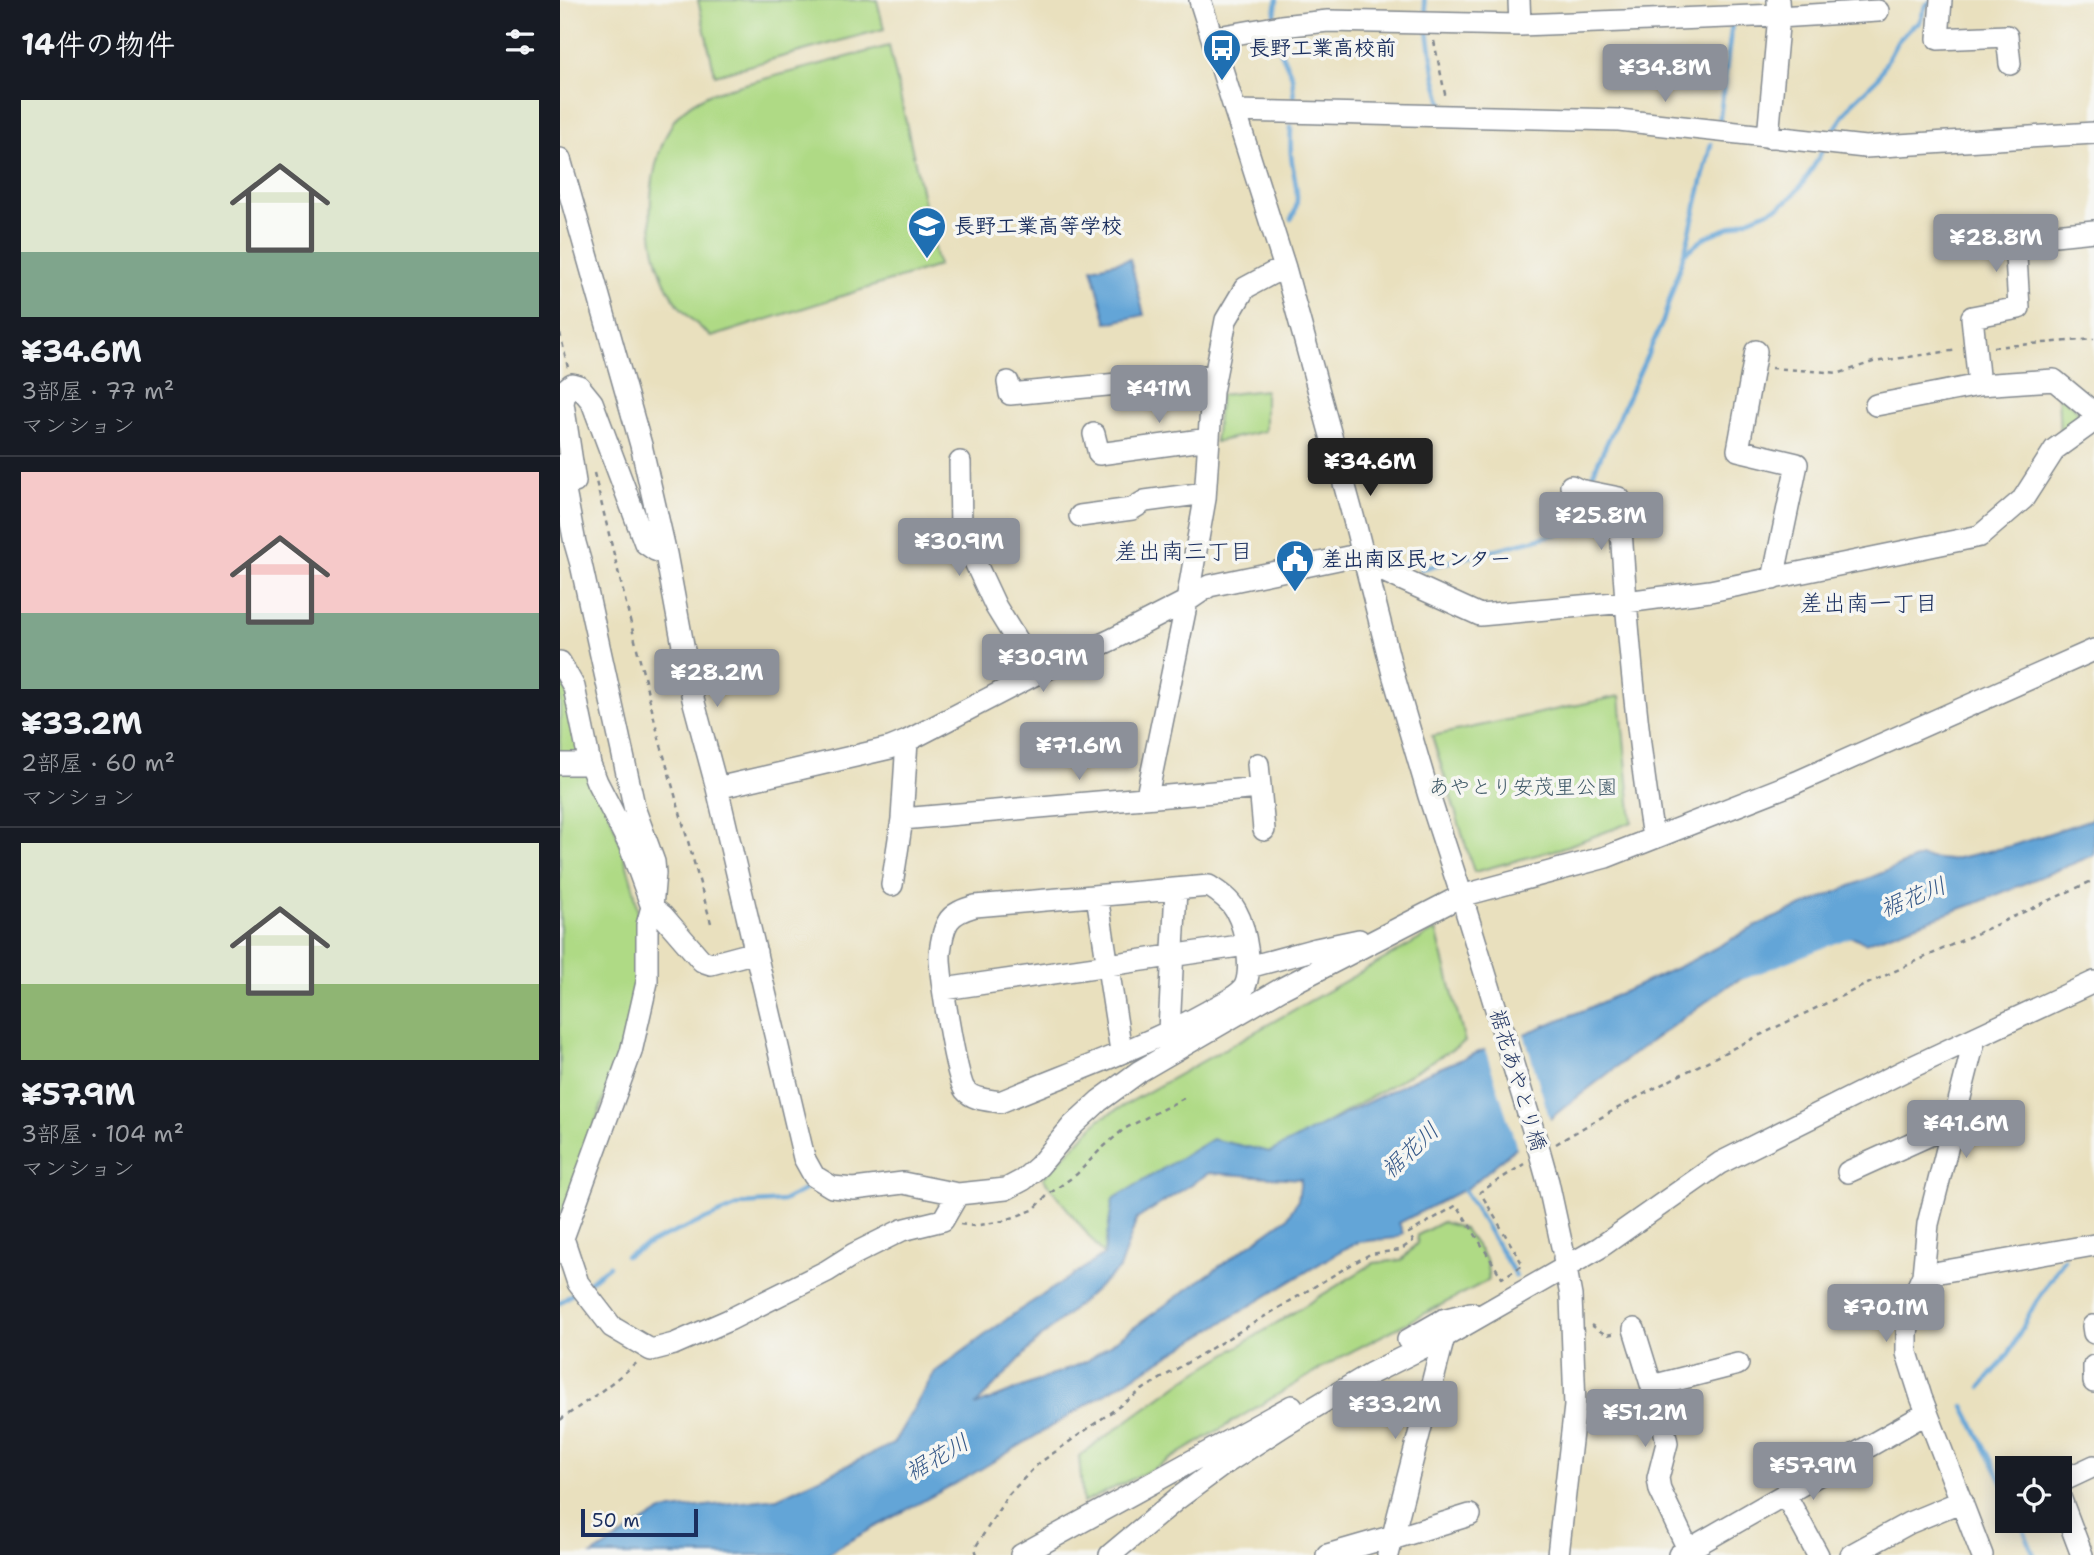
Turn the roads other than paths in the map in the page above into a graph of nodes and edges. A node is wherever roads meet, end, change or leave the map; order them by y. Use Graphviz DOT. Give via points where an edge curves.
graph roads {
  1 [pos="1200,0"];
  2 [pos="1519,0"];
  3 [pos="1941,0"];
  4 [pos="1778,11"];
  5 [pos="1878,11"];
  6 [pos="1520,25"];
  7 [pos="1212,38"];
  8 [pos="2010,64"];
  9 [pos="1236,111"];
  10 [pos="2094,133"];
  11 [pos="1768,137"];
  12 [pos="560,159"];
  13 [pos="2094,232"];
  14 [pos="1285,268"];
  15 [pos="1755,359"];
  16 [pos="1215,375"];
  17 [pos="1979,385"];
  18 [pos="1009,395"];
  19 [pos="1876,405"];
  20 [pos="2094,413"];
  21 [pos="2094,421"];
  22 [pos="1094,434"];
  23 [pos="1209,439"];
  24 [pos="960,462"];
  25 [pos="560,465"];
  26 [pos="1580,489"];
  27 [pos="1205,493"];
  28 [pos="1080,516"];
  29 [pos="666,554"];
  30 [pos="1364,558"];
  31 [pos="581,564"];
  32 [pos="1773,579"];
  33 [pos="1187,601"];
  34 [pos="1626,602"];
  35 [pos="2094,650"];
  36 [pos="560,662"];
  37 [pos="1034,675"];
  38 [pos="907,741"];
  39 [pos="560,764"];
  40 [pos="590,764"];
  41 [pos="1258,764"];
  42 [pos="717,788"];
  43 [pos="1260,788"];
  44 [pos="1147,796"];
  45 [pos="902,819"];
  46 [pos="1264,830"];
  47 [pos="1653,837"];
  48 [pos="892,884"];
  49 [pos="1176,889"];
  50 [pos="1097,895"];
  51 [pos="1464,904"];
  52 [pos="652,907"];
  53 [pos="1373,941"];
  54 [pos="1246,945"];
  55 [pos="757,952"];
  56 [pos="1172,956"];
  57 [pos="1108,966"];
  58 [pos="1249,967"];
  59 [pos="2094,982"];
  60 [pos="944,989"];
  61 [pos="1169,1031"];
  62 [pos="1975,1038"];
  63 [pos="1121,1051"];
  64 [pos="1954,1124"];
  65 [pos="1848,1172"];
  66 [pos="958,1194"];
  67 [pos="561,1238"];
  68 [pos="2094,1245"];
  69 [pos="1564,1260"];
  70 [pos="1923,1275"];
  71 [pos="1499,1306"];
  72 [pos="1634,1329"];
  73 [pos="1444,1336"];
  74 [pos="1738,1364"];
  75 [pos="2094,1366"];
  76 [pos="2094,1382"];
  77 [pos="1652,1386"];
  78 [pos="1927,1413"];
  79 [pos="2094,1466"];
  80 [pos="2072,1476"];
  81 [pos="1785,1494"];
  82 [pos="1962,1501"];
  83 [pos="1470,1515"];
  84 [pos="2072,1529"];
  85 [pos="1391,1543"];
  86 [pos="1684,1552"];
  87 [pos="1021,1555"];
  88 [pos="1110,1555"];
  89 [pos="1327,1555"];
  90 [pos="1558,1555"];
  91 [pos="1818,1555"];
  92 [pos="1851,1555"];
  93 [pos="1982,1555"];
  94 [pos="2082,1555"];
  1 -- 7 [label="street, 裾花あやとり橋"];
  2 -- 6 [label="street"];
  3 -- 8 [label="street" via="1938,39 2007,36"];
  4 -- 5 [label="street"];
  4 -- 6 [label="street"];
  4 -- 11 [label="street"];
  6 -- 7 [label="street" via="1328,21"];
  7 -- 9 [label="street, 裾花あやとり橋"];
  9 -- 11 [label="street" via="1619,120"];
  9 -- 14 [label="street, 裾花あやとり橋"];
  10 -- 11 [label="street" via="1865,147"];
  12 -- 29 [label="street" via="641,445"];
  13 -- 17 [label="street" via="2015,239 2019,308 1972,317"];
  14 -- 16 [label="street" via="1244,288 1226,320"];
  14 -- 30 [label="street, 裾花あやとり橋"];
  15 -- 32 [label="street" via="1738,450 1797,464"];
  16 -- 18 [label="street"];
  16 -- 23 [label="street"];
  17 -- 19 [label="street"];
  17 -- 20 [label="street" via="2054,380"];
  21 -- 32 [label="street" via="2055,449 2023,499 1980,536"];
  22 -- 23 [label="street" via="1099,454"];
  23 -- 27 [label="street"];
  24 -- 37 [label="street" via="961,532"];
  25 -- 31 [label="street"];
  26 -- 34 [label="street" via="1619,498"];
  27 -- 28 [label="street"];
  27 -- 33 [label="street"];
  29 -- 31 [label="street" via="645,543 592,402 572,384 563,403 583,545"];
  29 -- 42 [label="street" via="692,699"];
  30 -- 33 [label="street" via="1348,557 1209,586"];
  30 -- 34 [label="street" via="1480,615"];
  30 -- 51 [label="street, 裾花あやとり橋" via="1393,674"];
  31 -- 52 [label="street" via="635,810 654,862"];
  32 -- 34 [label="street"];
  33 -- 37 [label="street"];
  33 -- 44 [label="street"];
  34 -- 47 [label="street" via="1640,758"];
  35 -- 47 [label="street" via="1797,782"];
  36 -- 40 [label="street" via="574,687"];
  37 -- 38 [label="street"];
  38 -- 42 [label="street"];
  38 -- 45 [label="street"];
  39 -- 40 [label="street"];
  40 -- 52 [label="street" via="629,844"];
  41 -- 43 [label="street"];
  42 -- 55 [label="street"];
  43 -- 44 [label="street"];
  43 -- 46 [label="street"];
  44 -- 45 [label="street"];
  45 -- 48 [label="street"];
  47 -- 51 [label="street"];
  49 -- 50 [label="street"];
  49 -- 54 [label="street" via="1209,886 1224,896 1236,910"];
  49 -- 56 [label="street"];
  50 -- 57 [label="street"];
  50 -- 60 [label="street" via="960,911 945,928 940,953"];
  51 -- 53 [label="street"];
  51 -- 69 [label="street, 裾花あやとり橋, bridge" via="1538,1146"];
  52 -- 55 [label="street" via="702,961 711,964"];
  52 -- 67 [label="street" via="646,937 647,982 631,1052"];
  53 -- 58 [label="street" via="1364,939"];
  53 -- 66 [label="street" via="1139,1072 1073,1125 1023,1180 1006,1189"];
  54 -- 56 [label="street"];
  54 -- 58 [label="street"];
  55 -- 66 [label="street" via="804,1158 814,1176 832,1187 903,1183"];
  56 -- 57 [label="street"];
  56 -- 61 [label="street"];
  57 -- 60 [label="street"];
  57 -- 63 [label="street"];
  58 -- 61 [label="street" via="1246,986 1238,994"];
  59 -- 62 [label="street"];
  60 -- 63 [label="street" via="958,1074 965,1090 974,1096 1000,1102"];
  61 -- 63 [label="street"];
  62 -- 64 [label="street"];
  62 -- 69 [label="street" via="1720,1163 1599,1248"];
  64 -- 65 [label="street"];
  64 -- 70 [label="street" via="1928,1224"];
  66 -- 67 [label="street" via="943,1220 902,1230 729,1320 651,1350 612,1327 580,1287"];
  68 -- 70 [label="street"];
  69 -- 71 [label="street"];
  69 -- 90 [label="street, 裾花あやとり橋" via="1571,1296 1575,1406"];
  70 -- 78 [label="street" via="1910,1314 1907,1353"];
  71 -- 73 [label="street"];
  71 -- 87 [label="street" via="1443,1320"];
  72 -- 77 [label="street"];
  73 -- 85 [label="street"];
  73 -- 88 [label="street" via="1370,1374 1223,1465"];
  74 -- 77 [label="street"];
  75 -- 76 [label="street"];
  77 -- 86 [label="street" via="1667,1444 1658,1478 1660,1490"];
  78 -- 81 [label="street"];
  78 -- 82 [label="street"];
  79 -- 80 [label="street"];
  81 -- 86 [label="street"];
  81 -- 91 [label="street"];
  82 -- 92 [label="street"];
  82 -- 93 [label="street"];
  83 -- 85 [label="street"];
  84 -- 94 [label="street"];
  85 -- 89 [label="street"];
}
